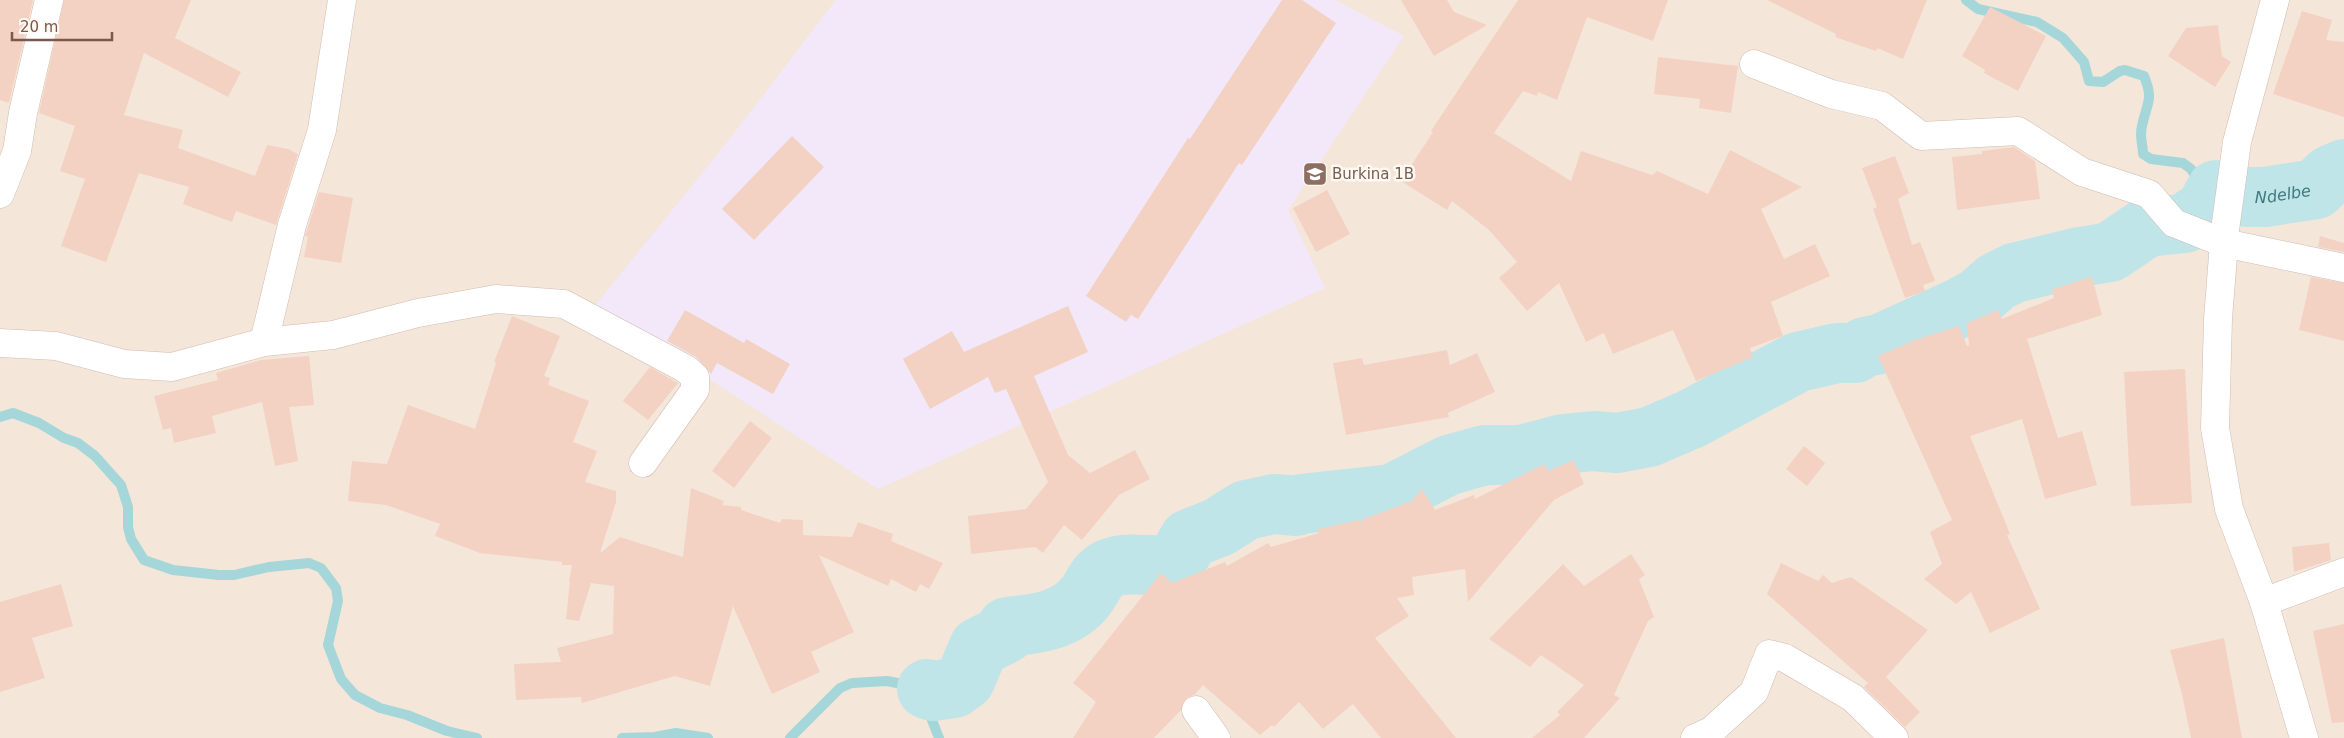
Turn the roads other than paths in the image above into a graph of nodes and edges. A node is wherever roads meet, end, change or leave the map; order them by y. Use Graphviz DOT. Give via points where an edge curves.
graph roads {
  1 [pos="49,0"];
  2 [pos="342,0"];
  3 [pos="2276,0"];
  4 [pos="1754,64"];
  5 [pos="0,194"];
  6 [pos="2225,236"];
  7 [pos="2344,268"];
  8 [pos="264,342"];
  9 [pos="0,343"];
  10 [pos="643,463"];
  11 [pos="2344,572"];
  12 [pos="2264,602"];
  13 [pos="1196,710"];
  14 [pos="1216,738"];
  15 [pos="1695,738"];
  16 [pos="1894,738"];
  17 [pos="2304,738"];
  1 -- 5 [label="street" via="17,151"];
  2 -- 8 [label="street" via="322,130 292,225"];
  3 -- 6 [label="street" via="2237,142"];
  4 -- 6 [label="street" via="1831,94 1882,106 1921,136 2018,131 2082,172 2149,194 2174,223"];
  6 -- 7 [label="street"];
  6 -- 12 [label="street" via="2218,320 2215,428 2229,509"];
  8 -- 9 [label="street" via="172,368 124,364 56,346"];
  8 -- 10 [label="street" via="333,335 418,313 496,299 564,304 686,369 695,377 695,390"];
  11 -- 12 [label="street"];
  12 -- 17 [label="street"];
  13 -- 14 [label="street"];
  15 -- 16 [label="street" via="1711,731 1754,692 1769,654 1785,658 1853,698"];
}
